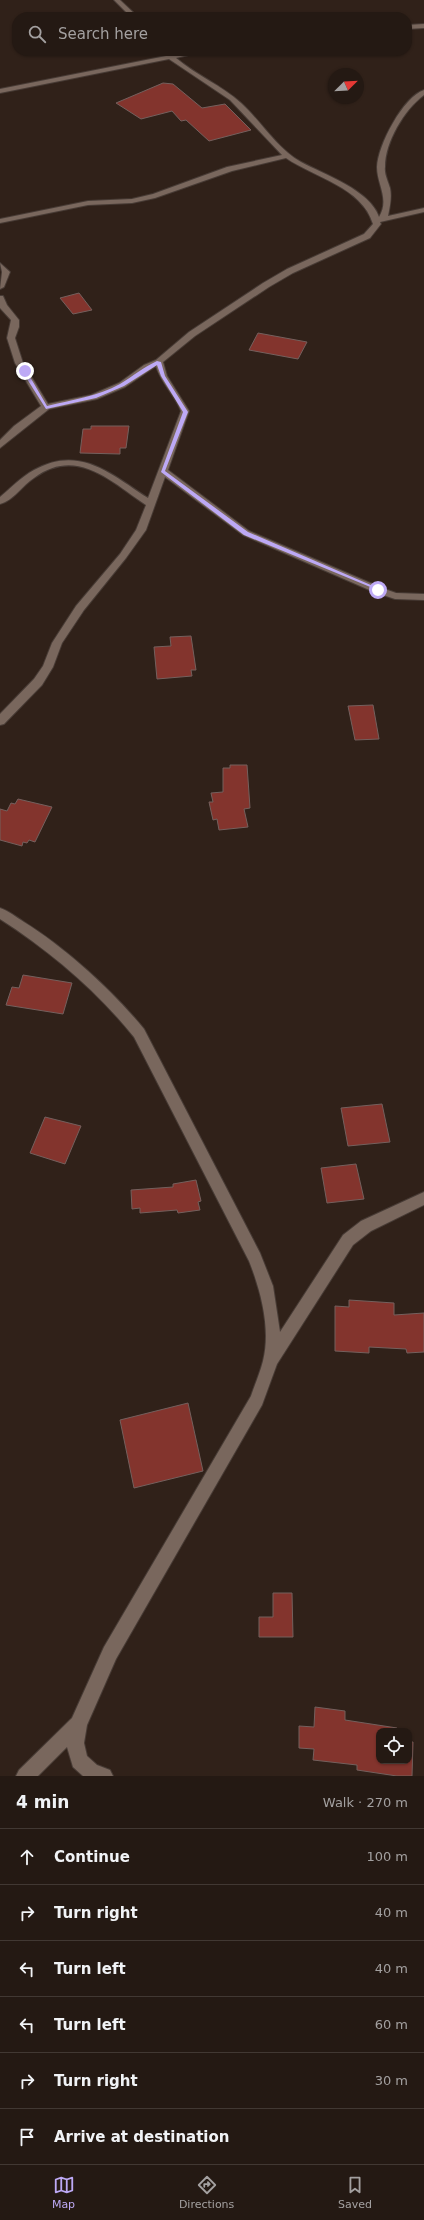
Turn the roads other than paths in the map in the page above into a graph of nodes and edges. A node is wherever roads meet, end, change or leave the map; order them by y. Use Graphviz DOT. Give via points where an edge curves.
graph roads {
  1 [pos="118,0"];
  2 [pos="130,12"];
  3 [pos="424,26"];
  4 [pos="412,27"];
  5 [pos="158,56"];
  6 [pos="170,56"];
  7 [pos="0,91"];
  8 [pos="424,92"];
  9 [pos="287,156"];
  10 [pos="424,210"];
  11 [pos="380,220"];
  12 [pos="0,221"];
  13 [pos="0,265"];
  14 [pos="0,287"];
  15 [pos="0,298"];
  16 [pos="159,362"];
  17 [pos="46,407"];
  18 [pos="0,445"];
  19 [pos="163,471"];
  20 [pos="0,501"];
  21 [pos="151,504"];
  22 [pos="424,597"];
  23 [pos="0,721"];
  24 [pos="0,913"];
  25 [pos="424,1198"];
  26 [pos="271,1360"];
  27 [pos="78,1724"];
  28 [pos="25,1776"];
  29 [pos="104,1776"];
  1 -- 2 [label="street"];
  3 -- 4 [label="street"];
  5 -- 7 [label="street"];
  6 -- 9 [label="street" via="239,105"];
  8 -- 11 [label="street" via="418,95 401,116 389,140 381,164 387,202"];
  9 -- 11 [label="street" via="348,189"];
  9 -- 12 [label="street" via="230,169 132,201 88,203"];
  10 -- 11 [label="street"];
  11 -- 16 [label="street" via="367,236 290,271 186,338"];
  13 -- 14 [label="street" via="6,272"];
  15 -- 17 [label="street" via="3,306 15,320 11,338 20,363"];
  16 -- 17 [label="street" via="147,367 122,385 94,397"];
  16 -- 19 [label="street" via="163,376 185,412"];
  17 -- 18 [label="street" via="24,422"];
  19 -- 21 [label="street"];
  19 -- 22 [label="street" via="246,534 378,590 395,596"];
  20 -- 21 [label="street" via="34,473 71,462 104,470"];
  21 -- 23 [label="street" via="141,530 80,608 57,643 48,667 38,682"];
  24 -- 26 [label="street" via="35,935 73,967 122,1012 139,1033 255,1258 266,1286 273,1330"];
  25 -- 26 [label="street" via="366,1226 348,1240"];
  26 -- 27 [label="street" via="256,1400 110,1653"];
  27 -- 28 [label="street"];
  27 -- 29 [label="street" via="75,1743 79,1761 92,1772"];
}
